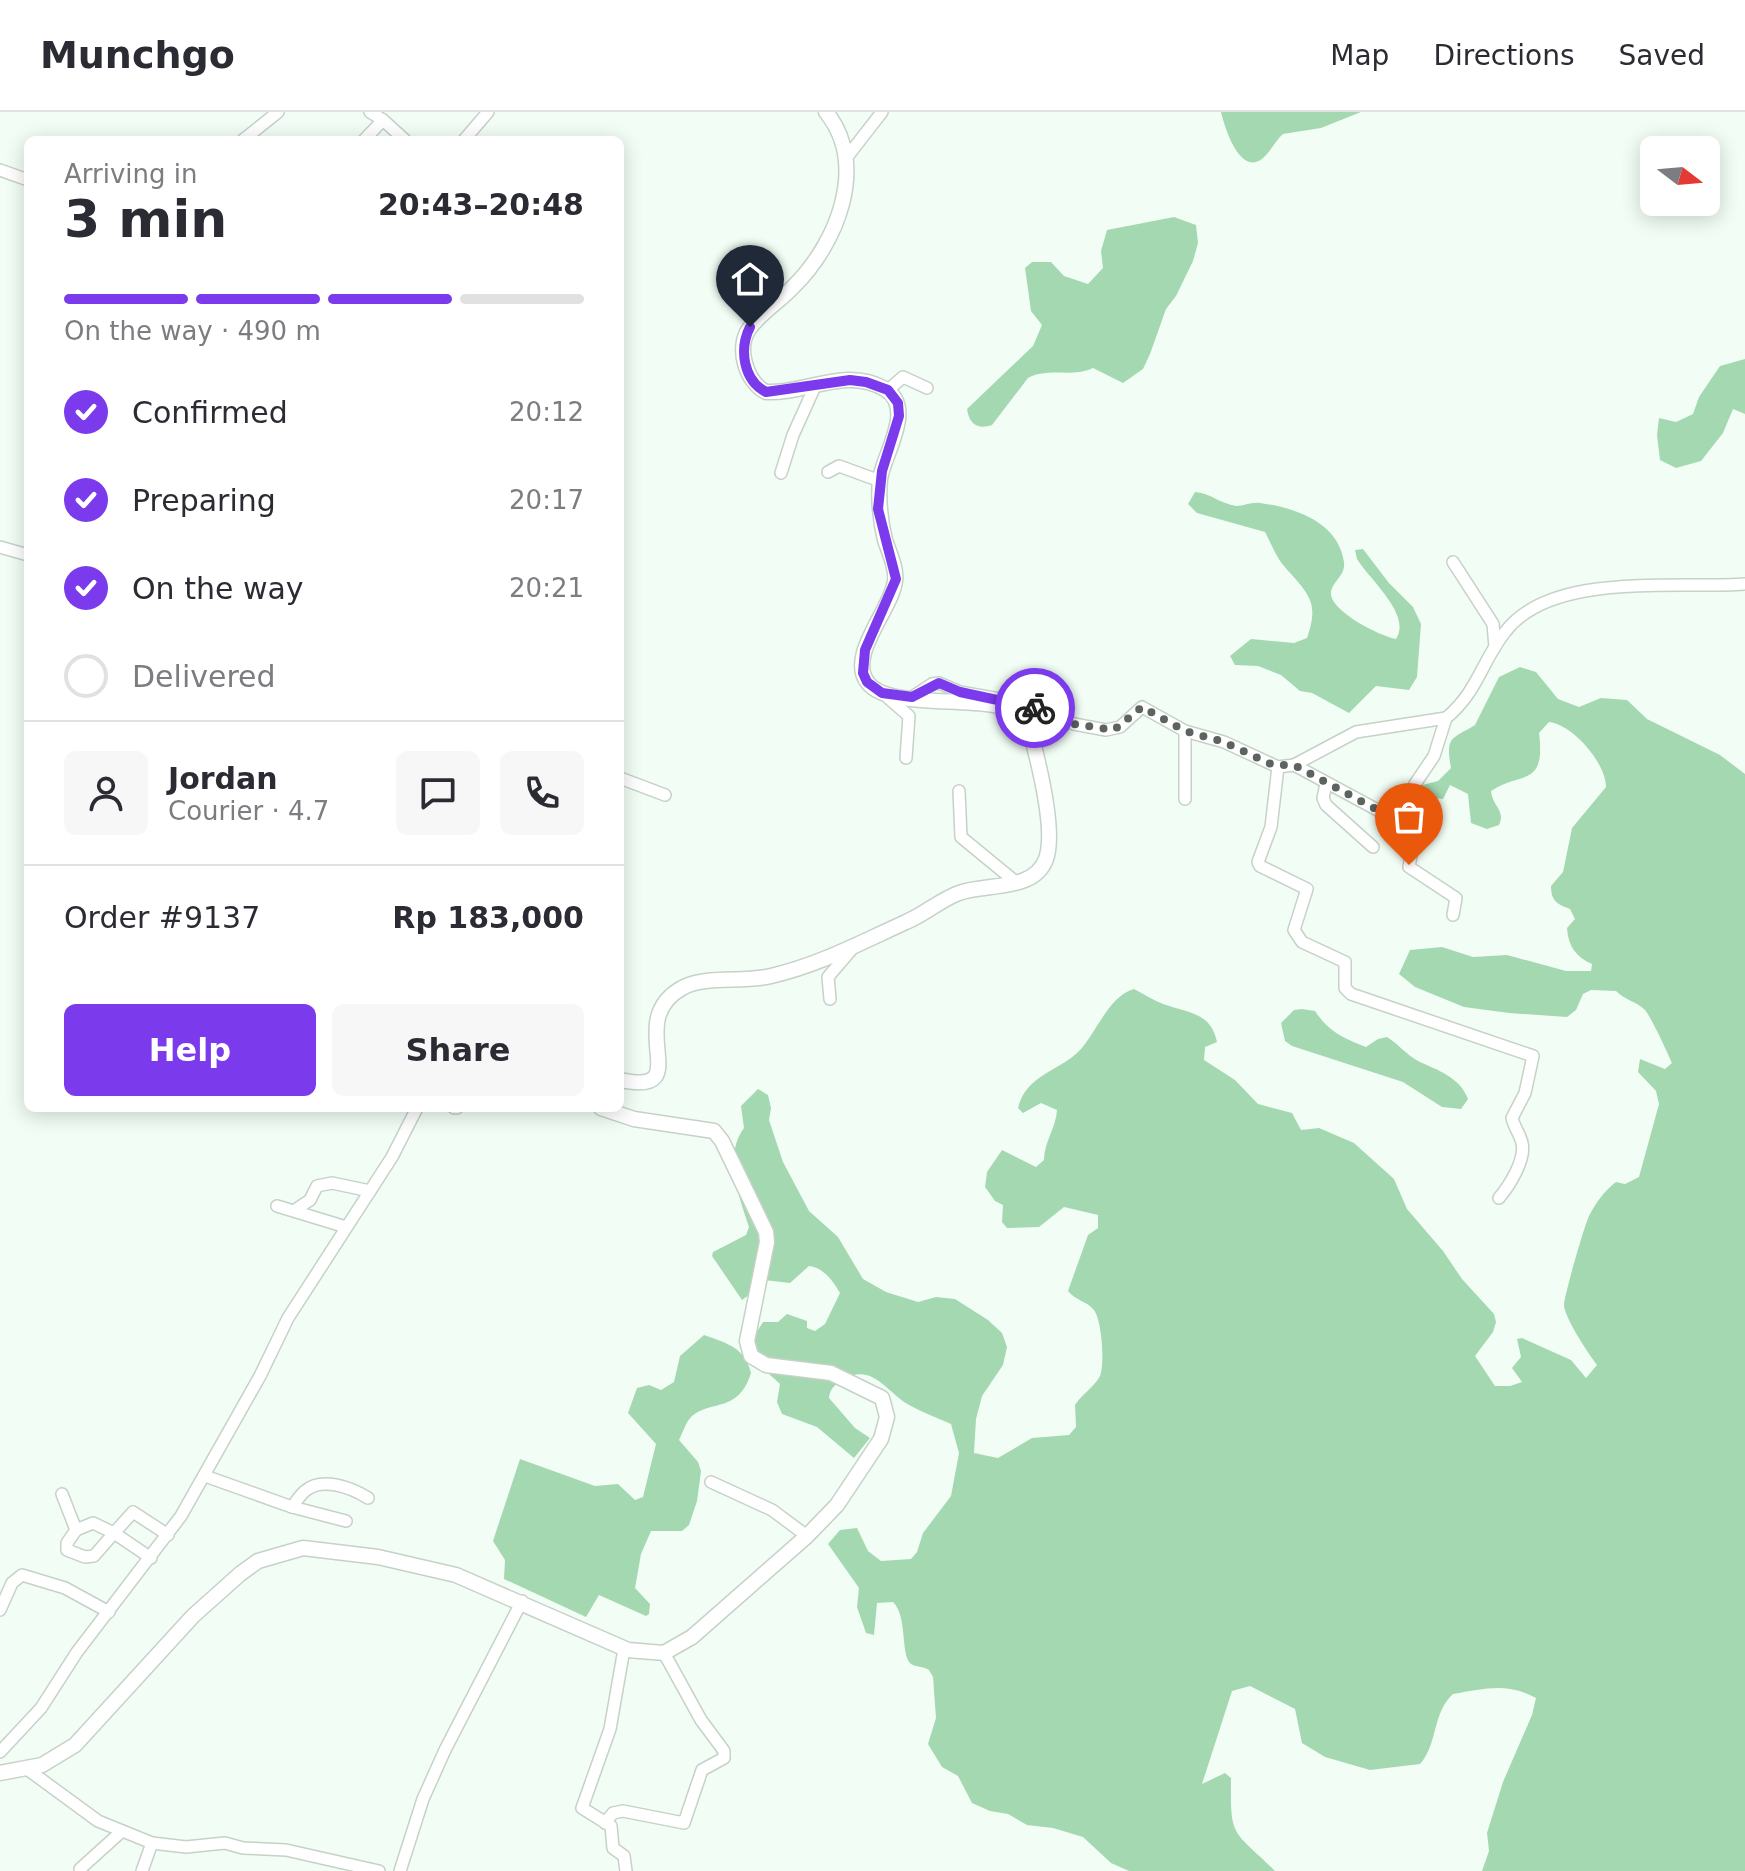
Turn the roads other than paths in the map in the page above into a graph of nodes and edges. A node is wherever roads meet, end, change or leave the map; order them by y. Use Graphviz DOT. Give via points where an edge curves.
graph roads {
  1 [pos="278,112"];
  2 [pos="370,112"];
  3 [pos="488,112"];
  4 [pos="826,112"];
  5 [pos="882,112"];
  6 [pos="383,120"];
  7 [pos="248,136"];
  8 [pos="368,136"];
  9 [pos="401,136"];
  10 [pos="467,136"];
  11 [pos="847,157"];
  12 [pos="0,170"];
  13 [pos="24,179"];
  14 [pos="816,384"];
  15 [pos="927,388"];
  16 [pos="888,390"];
  17 [pos="828,472"];
  18 [pos="781,473"];
  19 [pos="880,481"];
  20 [pos="0,547"];
  21 [pos="24,554"];
  22 [pos="1453,562"];
  23 [pos="1745,584"];
  24 [pos="1495,648"];
  25 [pos="882,693"];
  26 [pos="912,697"];
  27 [pos="1446,718"];
  28 [pos="1185,731"];
  29 [pos="906,758"];
  30 [pos="1294,765"];
  31 [pos="1278,767"];
  32 [pos="624,780"];
  33 [pos="1326,784"];
  34 [pos="1415,784"];
  35 [pos="959,791"];
  36 [pos="665,795"];
  37 [pos="1185,799"];
  38 [pos="1373,847"];
  39 [pos="1017,883"];
  40 [pos="1453,915"];
  41 [pos="855,945"];
  42 [pos="830,999"];
  43 [pos="624,1081"];
  44 [pos="415,1112"];
  45 [pos="613,1112"];
  46 [pos="370,1191"];
  47 [pos="1499,1198"];
  48 [pos="277,1206"];
  49 [pos="295,1210"];
  50 [pos="346,1227"];
  51 [pos="205,1476"];
  52 [pos="711,1482"];
  53 [pos="62,1494"];
  54 [pos="368,1498"];
  55 [pos="292,1507"];
  56 [pos="346,1521"];
  57 [pos="76,1530"];
  58 [pos="114,1533"];
  59 [pos="168,1535"];
  60 [pos="807,1536"];
  61 [pos="151,1558"];
  62 [pos="522,1601"];
  63 [pos="0,1610"];
  64 [pos="109,1612"];
  65 [pos="624,1649"];
  66 [pos="664,1653"];
  67 [pos="0,1752"];
  68 [pos="27,1769"];
  69 [pos="0,1773"];
  70 [pos="605,1823"];
  71 [pos="122,1831"];
  72 [pos="152,1843"];
  73 [pos="80,1869"];
  74 [pos="142,1871"];
  75 [pos="379,1871"];
  76 [pos="400,1871"];
  77 [pos="626,1871"];
  1 -- 7 [label="street"];
  2 -- 6 [label="street"];
  3 -- 10 [label="street"];
  4 -- 11 [label="street" via="844,141"];
  5 -- 11 [label="street"];
  6 -- 8 [label="street"];
  6 -- 9 [label="street"];
  11 -- 14 [label="street" via="840,208 824,250 750,327 742,346 757,387 766,392"];
  12 -- 13 [label="street"];
  14 -- 16 [label="street" via="850,380"];
  14 -- 18 [label="street"];
  15 -- 16 [label="street" via="903,377"];
  16 -- 19 [label="street" via="898,403 899,416"];
  17 -- 19 [label="street" via="839,466"];
  19 -- 25 [label="street" via="878,509 896,579 862,661 867,682"];
  20 -- 21 [label="street"];
  22 -- 24 [label="street" via="1493,624"];
  23 -- 24 [label="street" via="1564,594 1527,610"];
  24 -- 27 [label="street" via="1468,695"];
  25 -- 26 [label="street"];
  25 -- 29 [label="street" via="909,716"];
  26 -- 28 [label="street" via="939,683 1106,730 1120,727 1139,706"];
  26 -- 39 [label="street" via="998,704 1026,716 1045,797 1048,847 1041,868"];
  27 -- 30 [label="street" via="1356,732"];
  27 -- 34 [label="street" via="1434,756"];
  28 -- 31 [label="street"];
  28 -- 37 [label="street"];
  30 -- 31 [label="street"];
  30 -- 33 [label="street"];
  31 -- 47 [label="street" via="1271,827 1258,862 1307,889 1296,937 1345,962 1345,988 1351,994 1533,1056 1525,1093 1512,1118 1522,1151"];
  32 -- 36 [label="street"];
  33 -- 38 [label="street" via="1323,801"];
  33 -- 40 [label="street" via="1411,828 1409,867 1456,898"];
  35 -- 39 [label="street" via="961,837"];
  39 -- 41 [label="street" via="961,892"];
  41 -- 42 [label="street" via="828,977"];
  41 -- 43 [label="street" via="772,976 685,986 668,997 656,1019 661,1063 657,1076 637,1084"];
  44 -- 46 [label="street"];
  45 -- 60 [label="street" via="710,1129 717,1135 766,1232 747,1341 751,1356 766,1365 831,1373 876,1393 886,1406 876,1448 837,1505"];
  46 -- 49 [label="street" via="332,1183 317,1186 310,1200"];
  46 -- 50 [label="street"];
  48 -- 49 [label="street"];
  49 -- 50 [label="street"];
  50 -- 51 [label="street" via="288,1318"];
  51 -- 55 [label="street"];
  51 -- 59 [label="street"];
  52 -- 60 [label="street" via="772,1510"];
  53 -- 57 [label="street"];
  54 -- 55 [label="street" via="339,1485 315,1487"];
  55 -- 56 [label="street"];
  57 -- 58 [label="street" via="93,1523"];
  57 -- 58 [label="street" via="67,1550 85,1557 94,1556"];
  58 -- 59 [label="street" via="133,1512"];
  58 -- 61 [label="street"];
  59 -- 61 [label="street"];
  60 -- 66 [label="street" via="692,1637"];
  61 -- 64 [label="street"];
  62 -- 65 [label="street"];
  62 -- 68 [label="street" via="411,1564 335,1550 278,1553 240,1574 193,1616 75,1745"];
  62 -- 76 [label="street" via="445,1750"];
  63 -- 64 [label="street" via="12,1583 22,1575 65,1588"];
  64 -- 67 [label="street" via="41,1708"];
  65 -- 66 [label="street"];
  65 -- 70 [label="street" via="610,1729 582,1808"];
  66 -- 70 [label="street" via="724,1758 702,1770 684,1823 623,1811"];
  68 -- 69 [label="street"];
  68 -- 71 [label="street" via="98,1821"];
  70 -- 77 [label="street" via="613,1829 612,1844 624,1856"];
  71 -- 72 [label="street"];
  71 -- 73 [label="street"];
  72 -- 74 [label="street"];
  72 -- 75 [label="street" via="286,1850"];
}
